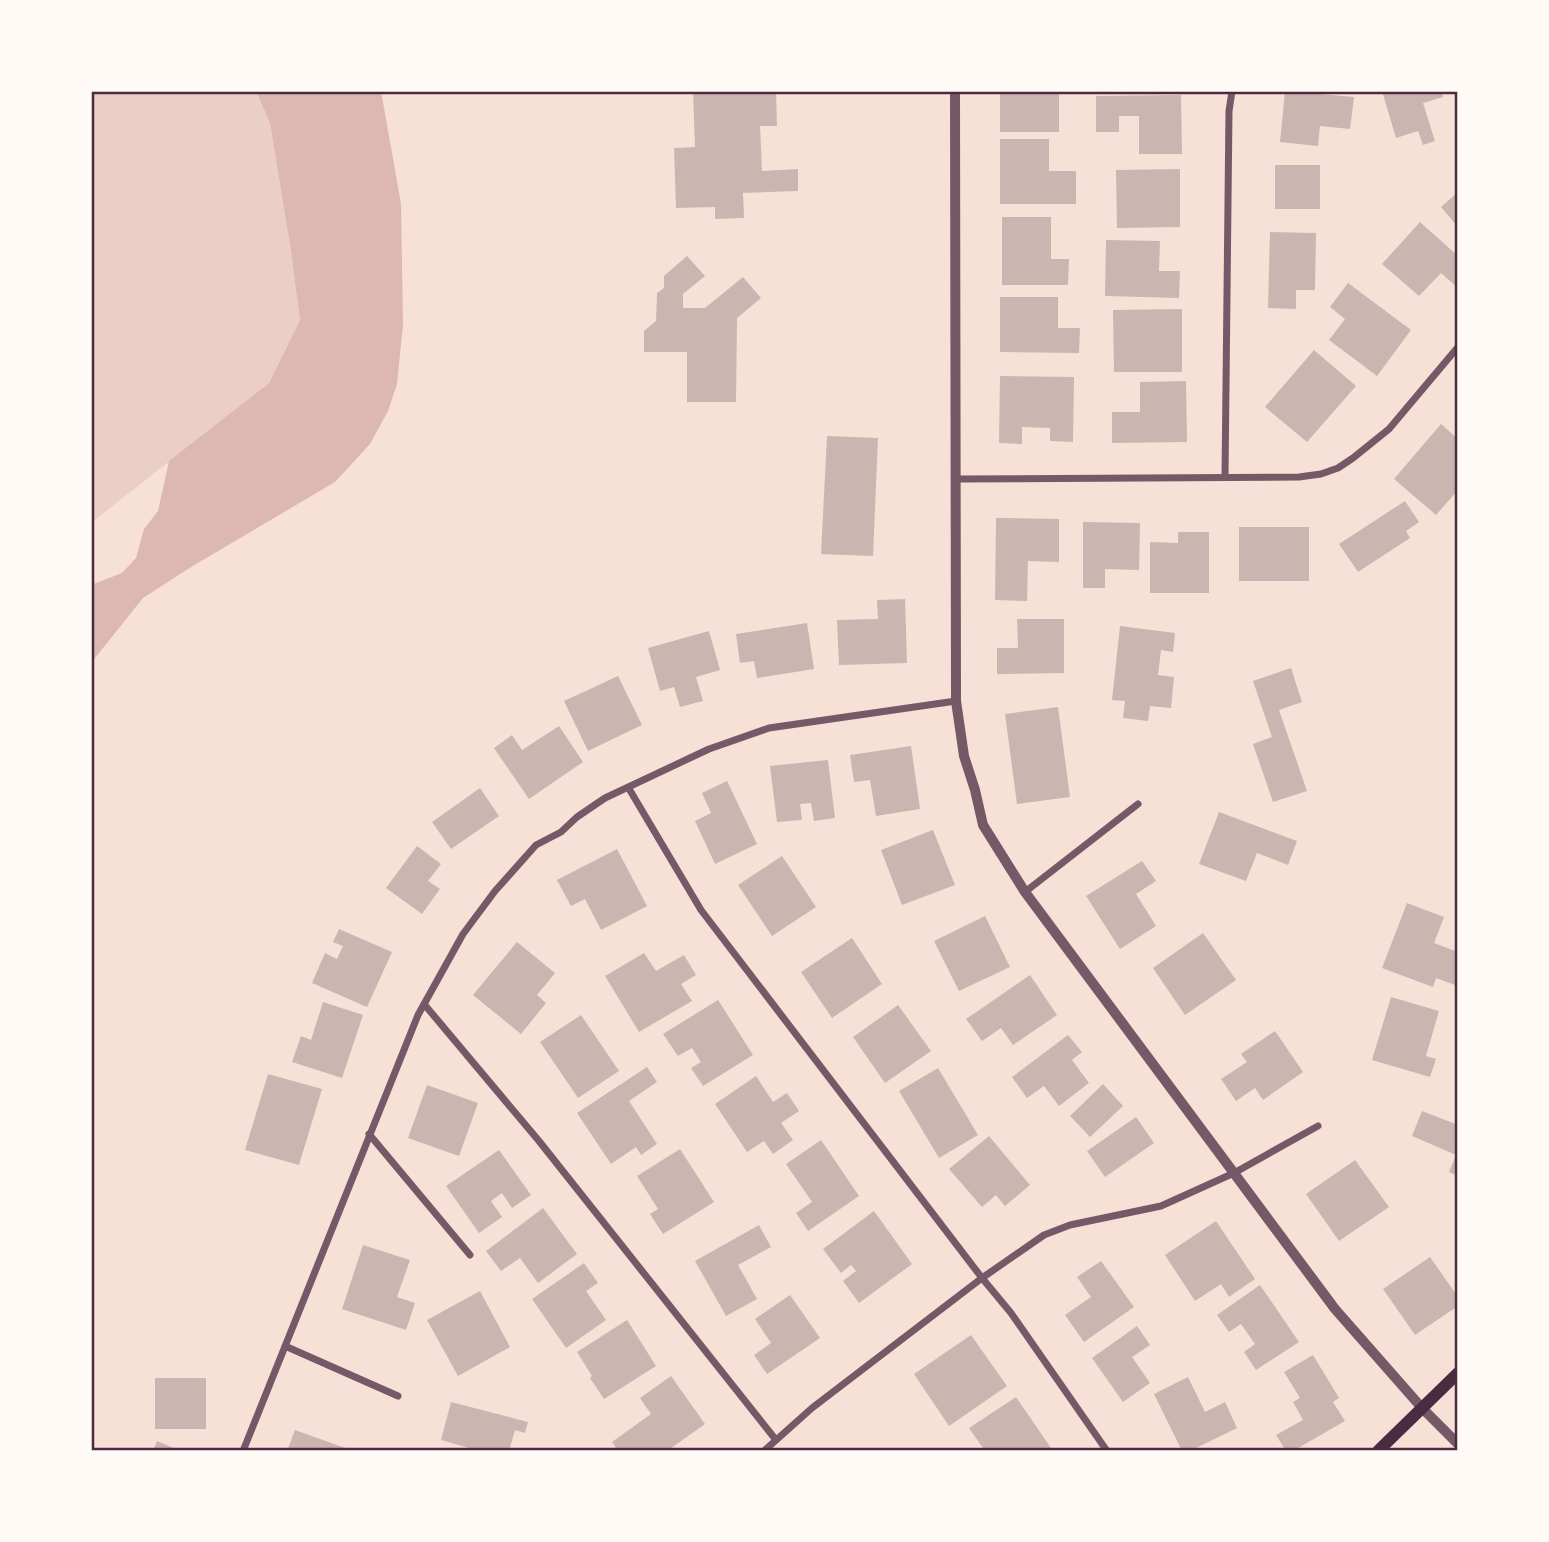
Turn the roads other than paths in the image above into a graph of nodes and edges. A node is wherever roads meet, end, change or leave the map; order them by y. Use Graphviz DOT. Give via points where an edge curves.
graph roads {
  1 [pos="955,91"];
  2 [pos="1232,91"];
  3 [pos="1458,347"];
  4 [pos="1224,477"];
  5 [pos="956,479"];
  6 [pos="956,701"];
  7 [pos="628,787"];
  8 [pos="1138,804"];
  9 [pos="1024,892"];
  10 [pos="424,1004"];
  11 [pos="1318,1126"];
  12 [pos="369,1134"];
  13 [pos="1234,1173"];
  14 [pos="470,1255"];
  15 [pos="982,1278"];
  16 [pos="285,1346"];
  17 [pos="1458,1373"];
  18 [pos="398,1396"];
  19 [pos="1422,1408"];
  20 [pos="776,1440"];
  21 [pos="1458,1444"];
  22 [pos="243,1451"];
  23 [pos="764,1451"];
  24 [pos="1107,1451"];
  25 [pos="1378,1451"];
  1 -- 5 [label="street"];
  2 -- 4 [label="street"];
  3 -- 4 [label="street" via="1389,429 1338,468 1299,477"];
  4 -- 5 [label="street"];
  5 -- 6 [label="street"];
  6 -- 7 [label="street" via="769,728 709,749"];
  6 -- 9 [label="street" via="964,757 984,825"];
  7 -- 10 [label="street" via="536,845 463,934"];
  7 -- 15 [label="street" via="701,910"];
  8 -- 9 [label="street"];
  9 -- 13 [label="street"];
  10 -- 12 [label="street"];
  10 -- 20 [label="street"];
  11 -- 13 [label="street"];
  12 -- 14 [label="street"];
  12 -- 16 [label="street"];
  13 -- 15 [label="street" via="1161,1206 1044,1235"];
  13 -- 19 [label="street" via="1335,1309"];
  15 -- 20 [label="street"];
  15 -- 24 [label="street"];
  16 -- 18 [label="street"];
  16 -- 22 [label="street"];
  17 -- 19 [label="main road"];
  19 -- 21 [label="street"];
  19 -- 25 [label="main road"];
  20 -- 23 [label="street"];
}
